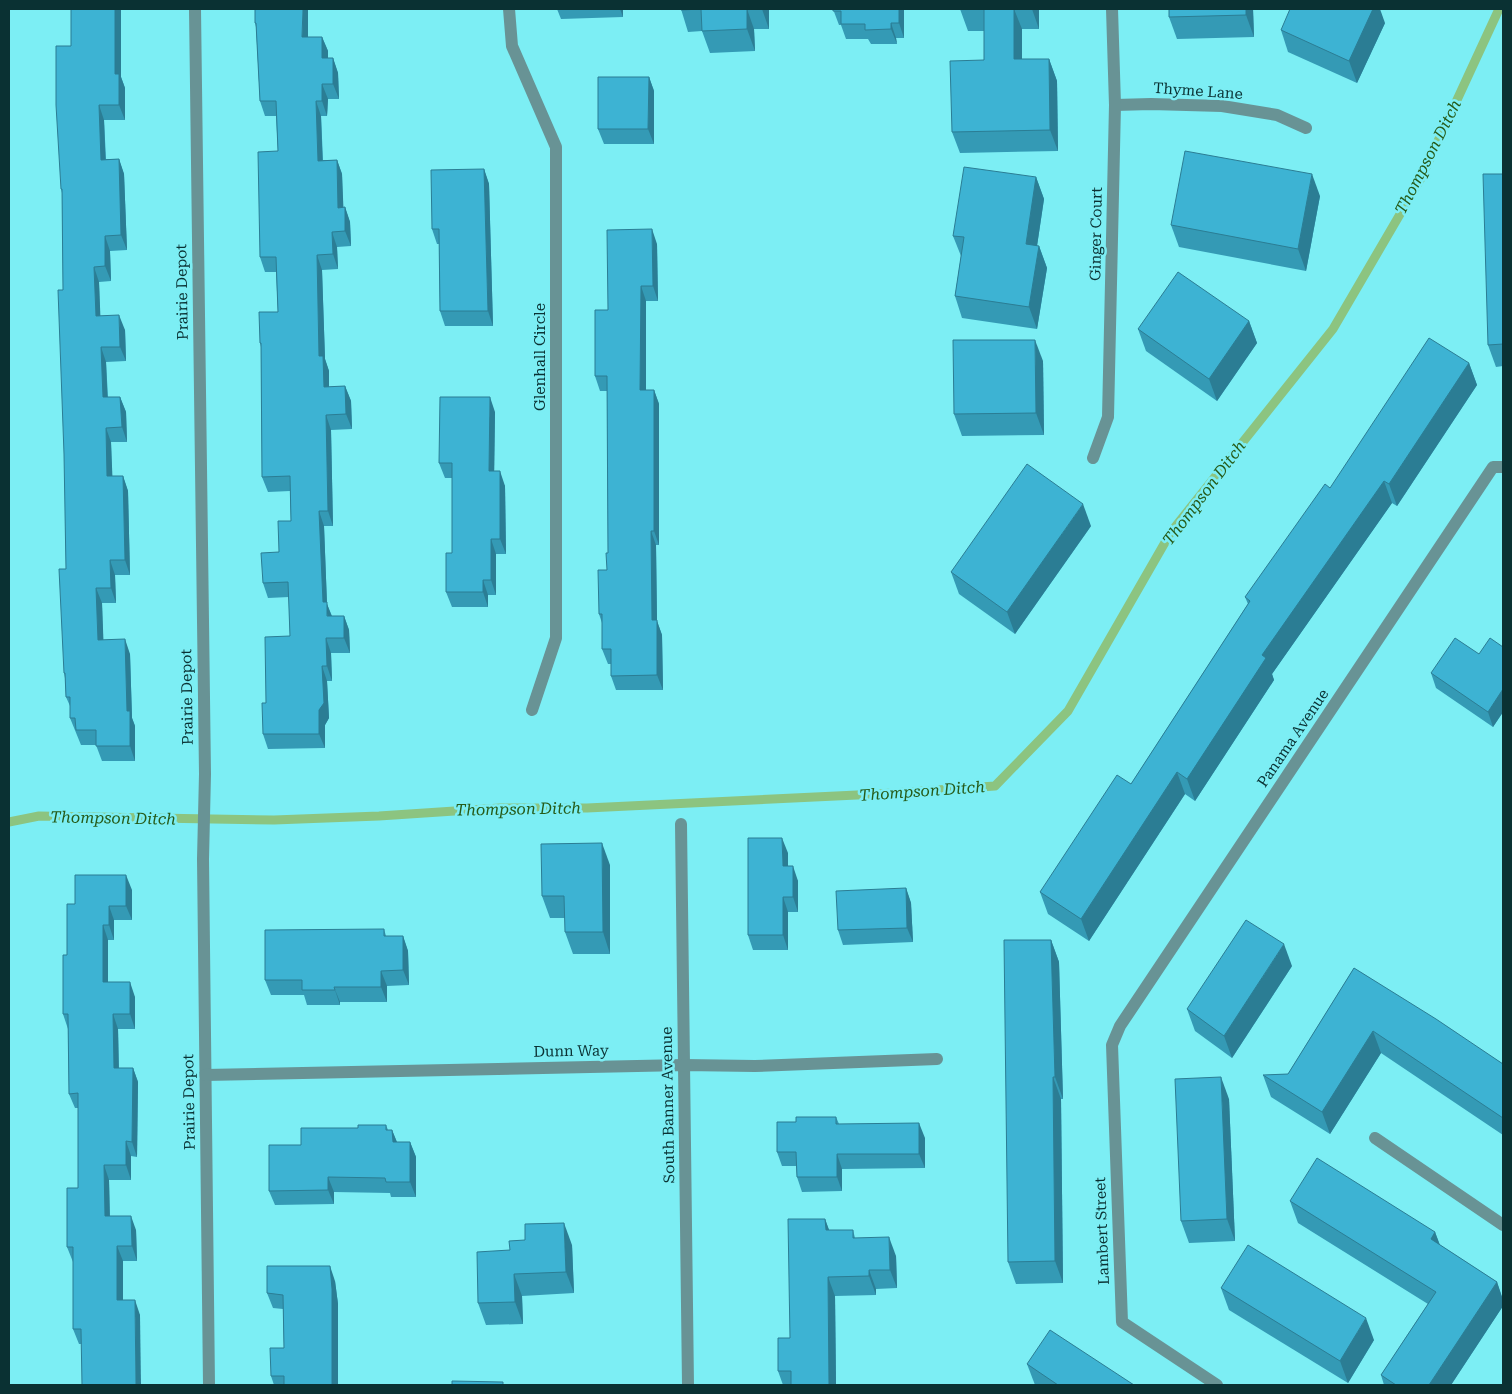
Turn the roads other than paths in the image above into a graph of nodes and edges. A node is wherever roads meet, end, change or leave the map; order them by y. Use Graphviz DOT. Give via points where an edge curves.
graph roads {
  1 [pos="195,9"];
  2 [pos="509,9"];
  3 [pos="1112,9"];
  4 [pos="1115,104"];
  5 [pos="1306,128"];
  6 [pos="1093,458"];
  7 [pos="1498,467"];
  8 [pos="532,710"];
  9 [pos="681,824"];
  10 [pos="1120,1026"];
  11 [pos="937,1059"];
  12 [pos="684,1065"];
  13 [pos="205,1075"];
  14 [pos="1375,1138"];
  15 [pos="1503,1225"];
  16 [pos="209,1385"];
  17 [pos="688,1385"];
  18 [pos="1217,1385"];
  1 -- 13 [label="street, Prairie Depot" via="205,774"];
  2 -- 8 [label="street, Glenhall Circle" via="512,46 556,146 556,638"];
  3 -- 4 [label="street, Ginger Court"];
  4 -- 5 [label="street, Thyme Lane" via="1222,106 1277,115"];
  4 -- 6 [label="street, Ginger Court" via="1108,416"];
  7 -- 10 [label="street, Panama Avenue"];
  9 -- 12 [label="street, South Banner Avenue"];
  10 -- 18 [label="street, Lambert Street" via="1112,1045 1122,1322"];
  11 -- 12 [label="street, Dunn Way" via="755,1066"];
  12 -- 13 [label="street, Dunn Way"];
  12 -- 17 [label="street, South Banner Avenue"];
  13 -- 16 [label="street, Prairie Depot"];
  14 -- 15 [label="street"];
}
